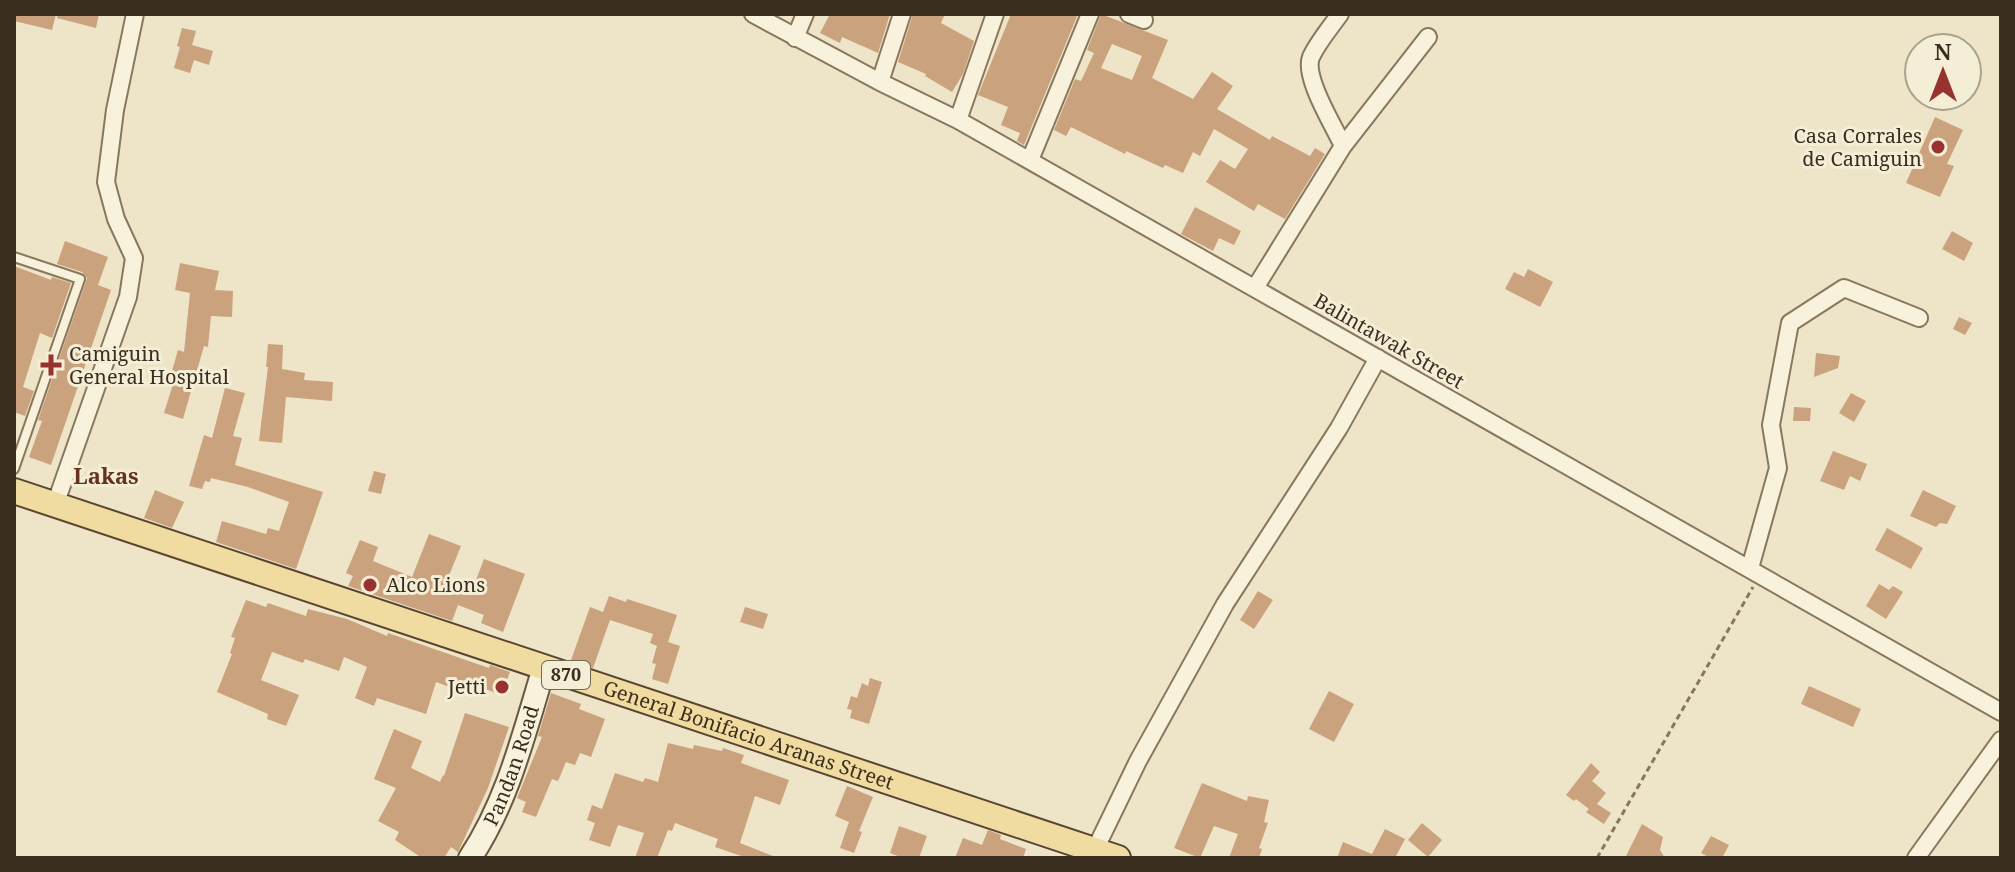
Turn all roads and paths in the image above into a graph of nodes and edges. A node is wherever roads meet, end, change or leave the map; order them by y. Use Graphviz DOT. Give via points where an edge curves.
graph roads {
  1 [pos="135,14"];
  2 [pos="753,14"];
  3 [pos="805,14"];
  4 [pos="902,14"];
  5 [pos="995,14"];
  6 [pos="1090,14"];
  7 [pos="1340,14"];
  8 [pos="1428,37"];
  9 [pos="795,38"];
  10 [pos="880,82"];
  11 [pos="958,120"];
  12 [pos="1343,146"];
  13 [pos="1030,160"];
  14 [pos="14,257"];
  15 [pos="1255,288"];
  16 [pos="1919,318"];
  17 [pos="1378,358"];
  18 [pos="14,469"];
  19 [pos="14,491"];
  20 [pos="55,505"];
  21 [pos="1755,571"];
  22 [pos="544,668"];
  23 [pos="2001,712"];
  24 [pos="2001,740"];
  25 [pos="1093,854"];
  26 [pos="470,858"];
  27 [pos="1118,858"];
  28 [pos="1597,858"];
  29 [pos="1916,858"];
  1 -- 20 [label="street" via="106,182 134,258 128,297"];
  2 -- 9 [label="street, Balintawak Street"];
  3 -- 9 [label="street"];
  4 -- 10 [label="street"];
  5 -- 11 [label="street"];
  6 -- 13 [label="street"];
  7 -- 12 [label="street" via="1310,60 1314,84"];
  8 -- 12 [label="street"];
  9 -- 10 [label="street, Balintawak Street"];
  10 -- 11 [label="street, Balintawak Street"];
  11 -- 13 [label="street, Balintawak Street"];
  12 -- 15 [label="street"];
  13 -- 15 [label="street, Balintawak Street"];
  14 -- 18 [label="lane" via="80,279"];
  15 -- 17 [label="street, Balintawak Street"];
  16 -- 21 [label="street" via="1844,288 1790,323 1771,425 1778,468"];
  17 -- 21 [label="street, Balintawak Street"];
  17 -- 25 [label="street" via="1225,604"];
  19 -- 20 [label="main road, General Bonifacio Aranas Street / 870"];
  20 -- 22 [label="main road, General Bonifacio Aranas Street / 870"];
  21 -- 23 [label="street, Balintawak Street"];
  21 -- 28 [label="path"];
  22 -- 25 [label="main road, General Bonifacio Aranas Street / 870"];
  22 -- 26 [label="street, Pandan Road" via="512,776"];
  24 -- 29 [label="street"];
  25 -- 27 [label="main road, General Bonifacio Aranas Street / 870"];
}
